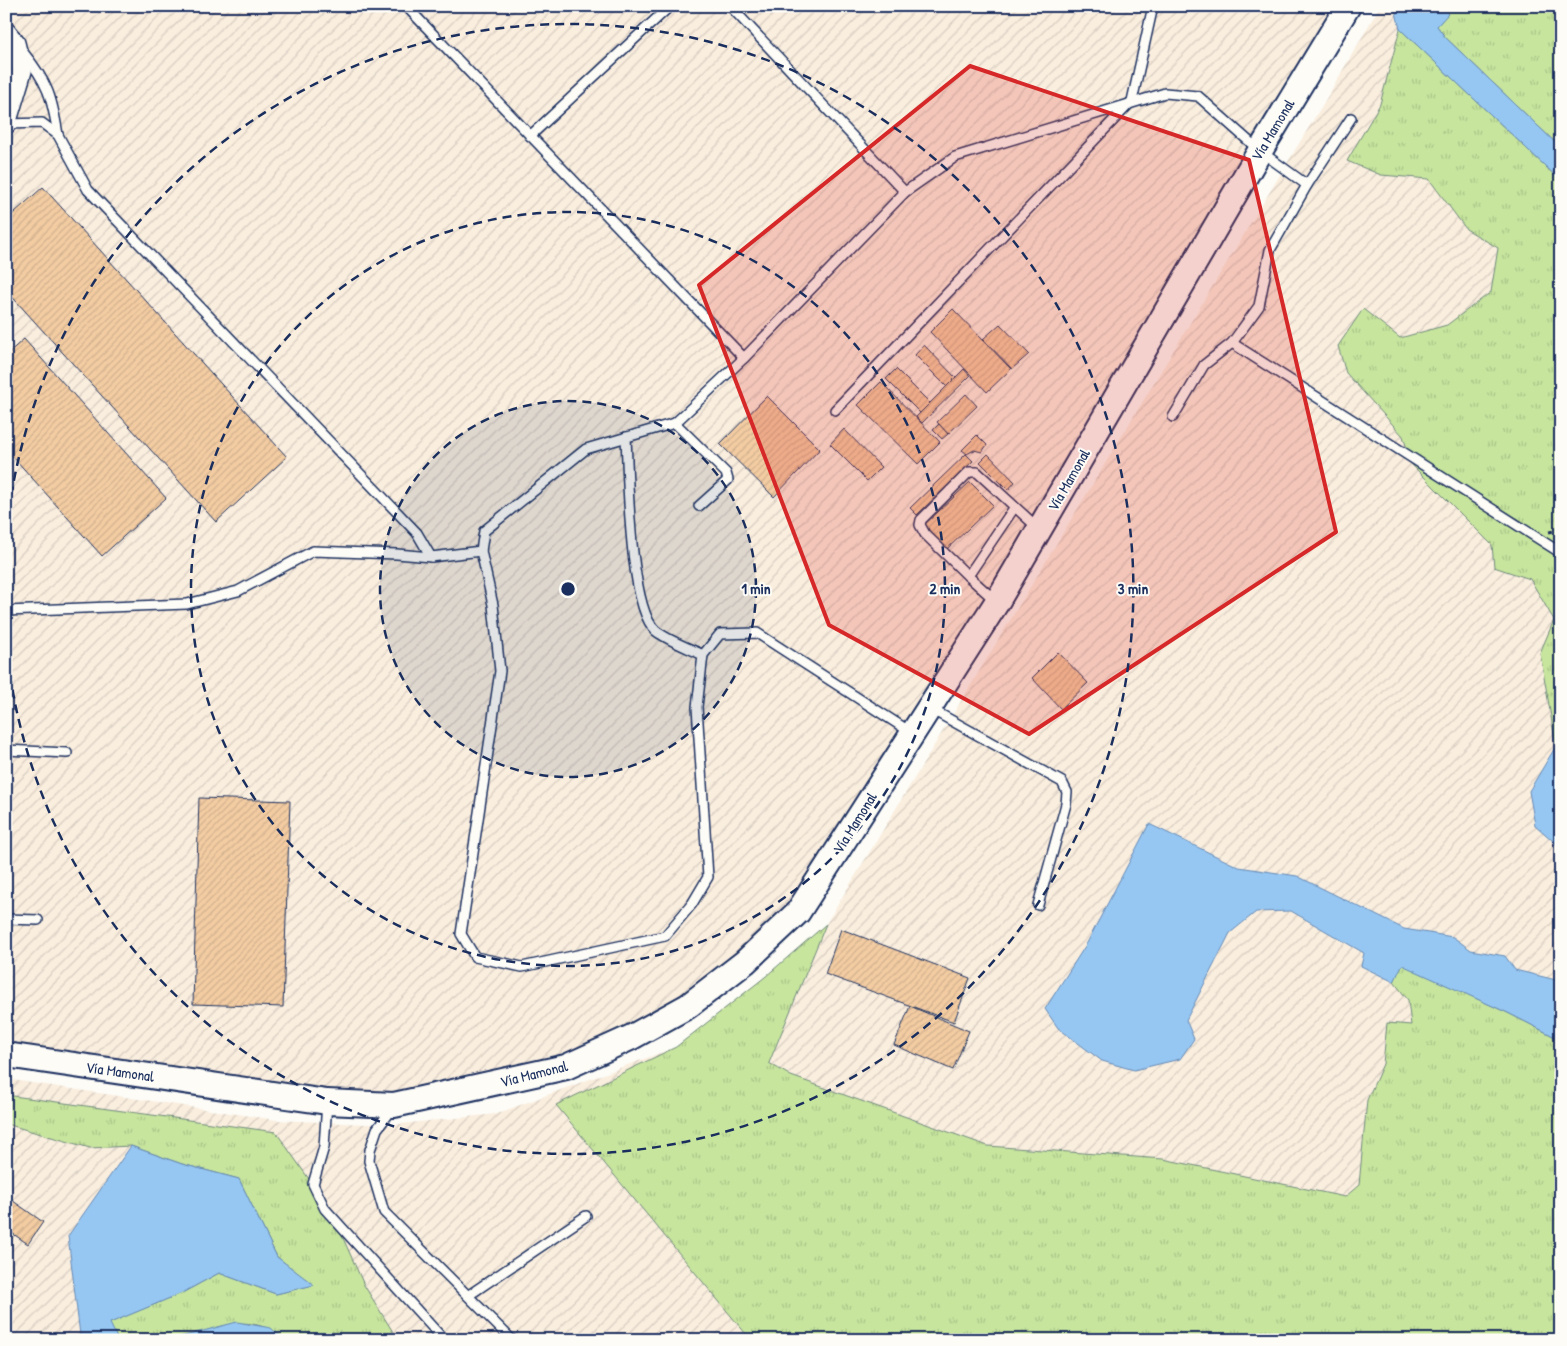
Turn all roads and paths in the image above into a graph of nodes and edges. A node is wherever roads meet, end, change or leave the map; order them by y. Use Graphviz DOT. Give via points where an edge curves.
graph roads {
  1 [pos="406,6"];
  2 [pos="670,6"];
  3 [pos="730,6"];
  4 [pos="1153,6"];
  5 [pos="1348,6"];
  6 [pos="11,37"];
  7 [pos="1132,101"];
  8 [pos="1351,118"];
  9 [pos="6,124"];
  10 [pos="58,135"];
  11 [pos="530,136"];
  12 [pos="1260,151"];
  13 [pos="1307,186"];
  14 [pos="905,192"];
  15 [pos="1232,344"];
  16 [pos="744,358"];
  17 [pos="835,410"];
  18 [pos="1173,417"];
  19 [pos="675,423"];
  20 [pos="626,437"];
  21 [pos="699,506"];
  22 [pos="1014,508"];
  23 [pos="1040,530"];
  24 [pos="481,550"];
  25 [pos="1561,553"];
  26 [pos="431,557"];
  27 [pos="968,576"];
  28 [pos="997,602"];
  29 [pos="6,611"];
  30 [pos="703,656"];
  31 [pos="929,708"];
  32 [pos="912,733"];
  33 [pos="6,750"];
  34 [pos="67,752"];
  35 [pos="1038,905"];
  36 [pos="6,920"];
  37 [pos="38,920"];
  38 [pos="6,1055"];
  39 [pos="327,1102"];
  40 [pos="394,1106"];
  41 [pos="586,1216"];
  42 [pos="469,1295"];
  43 [pos="444,1340"];
  44 [pos="512,1340"];
  1 -- 11 [label="lane"];
  2 -- 11 [label="lane"];
  3 -- 14 [label="lane"];
  4 -- 7 [label="lane"];
  5 -- 12 [label="street, Vía Mamonal"];
  6 -- 9 [label="street" via="22,71"];
  6 -- 10 [label="lane" via="37,70 52,98"];
  7 -- 12 [label="lane" via="1165,93 1198,96"];
  7 -- 14 [label="lane" via="955,157"];
  7 -- 17 [label="lane"];
  8 -- 13 [label="lane"];
  9 -- 10 [label="lane" via="42,123"];
  10 -- 26 [label="lane" via="88,190 417,533"];
  11 -- 16 [label="lane"];
  12 -- 13 [label="lane"];
  12 -- 23 [label="street, Vía Mamonal"];
  13 -- 15 [label="lane" via="1270,250 1259,306"];
  14 -- 16 [label="lane"];
  15 -- 18 [label="lane" via="1204,365"];
  15 -- 25 [label="lane"];
  16 -- 19 [label="lane"];
  19 -- 20 [label="lane"];
  19 -- 21 [label="lane" via="726,473 728,480"];
  20 -- 24 [label="lane" via="586,449 484,531"];
  20 -- 30 [label="lane" via="629,514 639,598 655,630"];
  22 -- 23 [label="lane"];
  22 -- 27 [label="lane"];
  22 -- 27 [label="lane" via="977,472 972,472 921,520 925,534"];
  23 -- 28 [label="street, Vía Mamonal"];
  24 -- 26 [label="lane"];
  24 -- 30 [label="lane" via="493,605 500,671 462,934 474,957 522,967 665,936 692,904 708,877 697,707"];
  26 -- 29 [label="lane" via="313,551 238,591 187,604"];
  27 -- 28 [label="lane"];
  28 -- 31 [label="street, Vía Mamonal"];
  30 -- 32 [label="lane" via="720,634 757,633"];
  31 -- 32 [label="street, Vía Mamonal"];
  31 -- 35 [label="lane" via="1062,782 1067,792 1066,804"];
  32 -- 40 [label="street, Vía Mamonal" via="798,912 745,962 688,1006 566,1068"];
  33 -- 34 [label="lane"];
  36 -- 37 [label="lane"];
  38 -- 39 [label="street, Vía Mamonal"];
  39 -- 40 [label="street, Vía Mamonal"];
  39 -- 43 [label="lane" via="324,1148 313,1184 324,1210"];
  40 -- 42 [label="lane" via="377,1129 370,1150 384,1212"];
  41 -- 42 [label="lane"];
  42 -- 44 [label="lane"];
}
